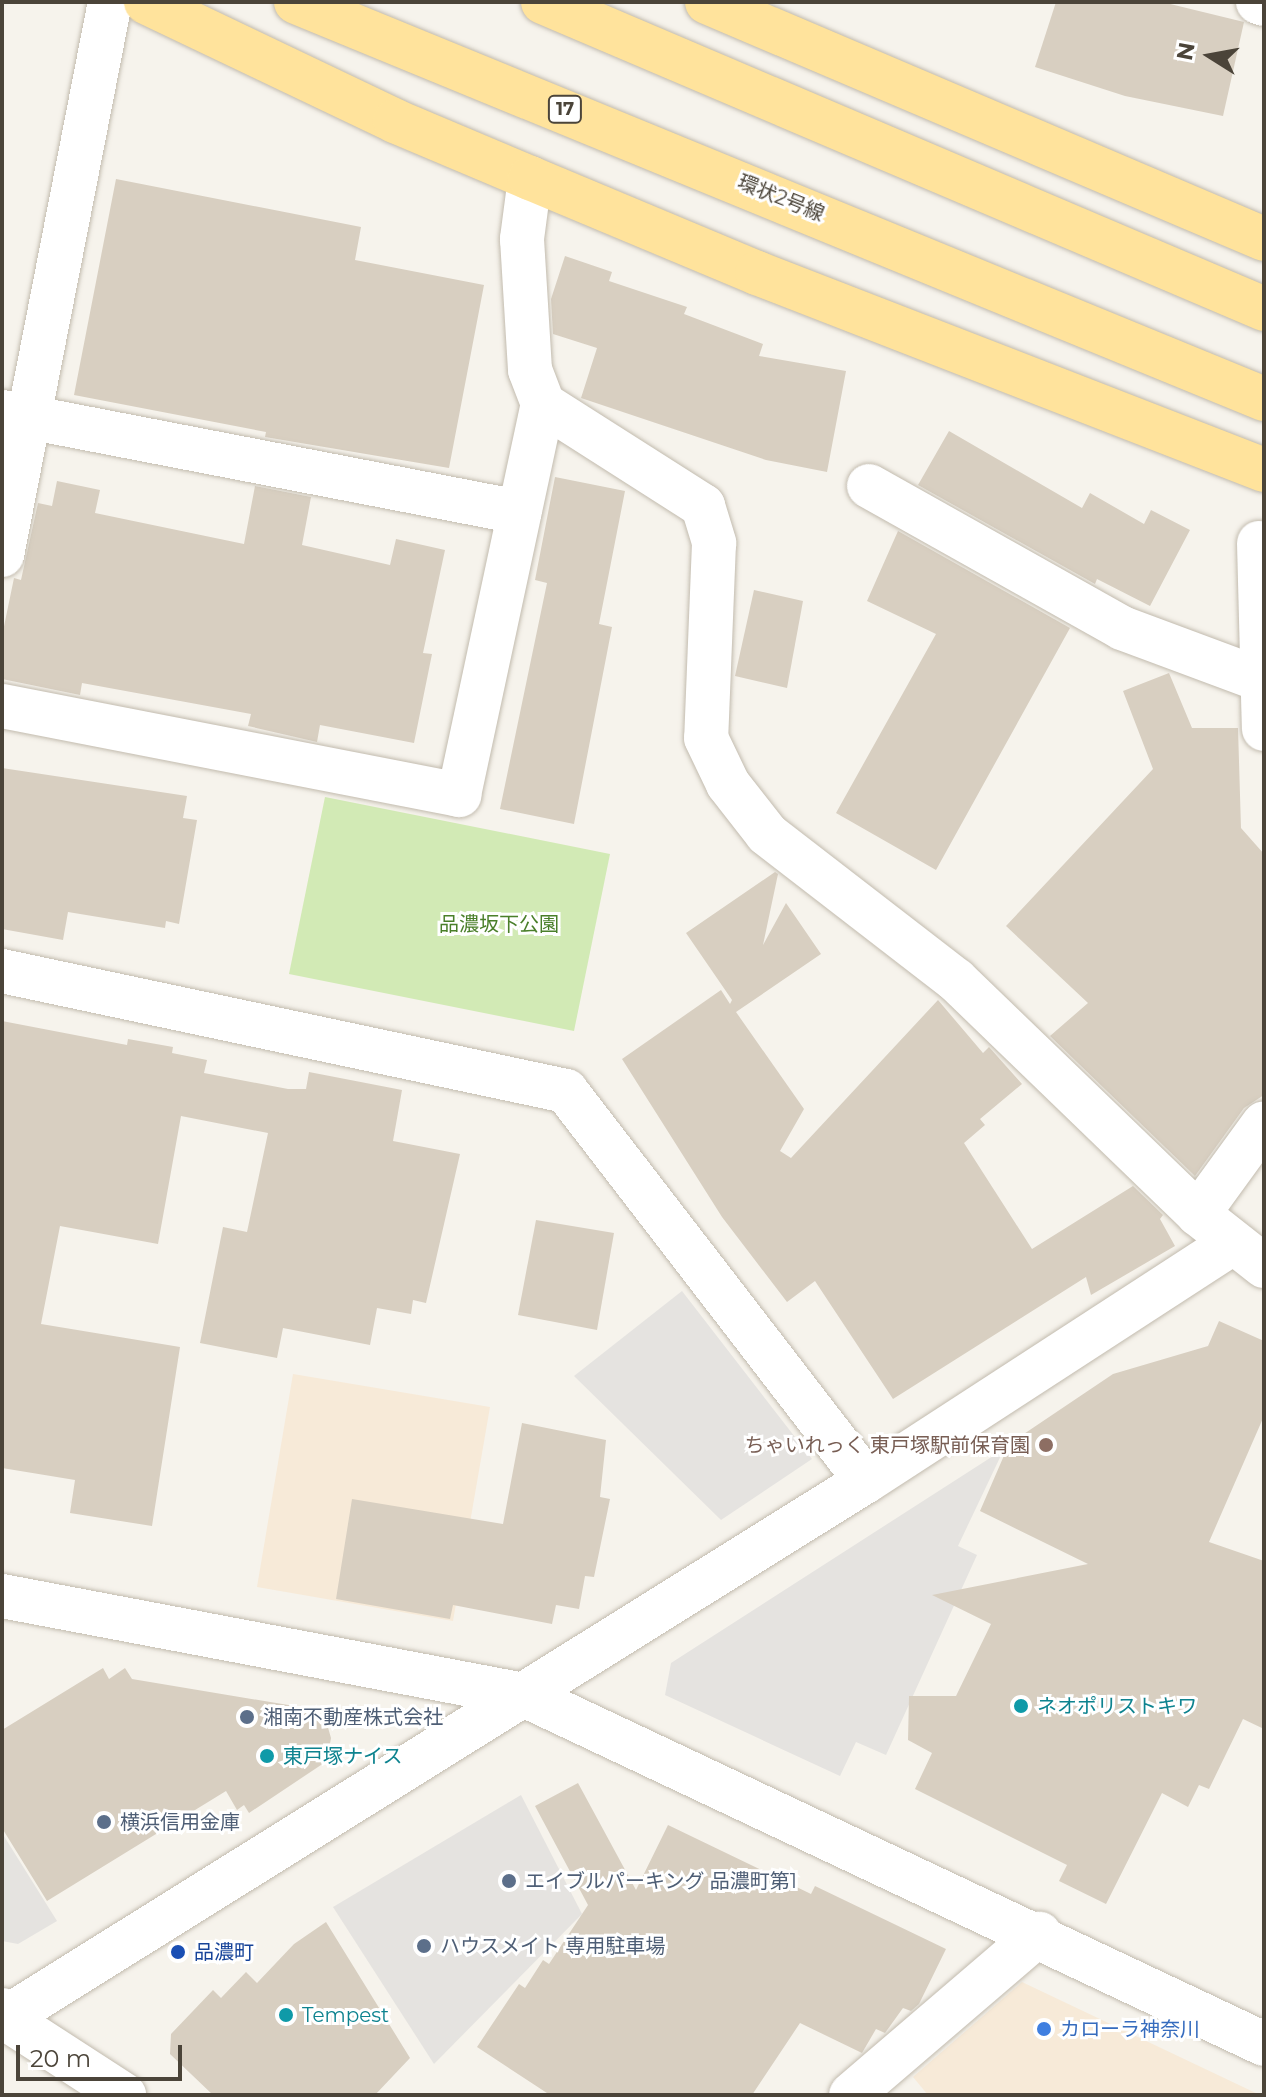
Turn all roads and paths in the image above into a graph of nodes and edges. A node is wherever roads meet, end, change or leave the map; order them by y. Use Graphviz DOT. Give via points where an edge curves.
graph roads {
  1 [pos="110,2"];
  2 [pos="146,2"];
  3 [pos="296,2"];
  4 [pos="543,2"];
  5 [pos="707,2"];
  6 [pos="1258,2"];
  7 [pos="1264,4"];
  8 [pos="530,178"];
  9 [pos="1264,239"];
  10 [pos="1264,309"];
  11 [pos="1264,399"];
  12 [pos="543,404"];
  13 [pos="16,415"];
  14 [pos="1264,470"];
  15 [pos="869,486"];
  16 [pos="519,512"];
  17 [pos="1259,543"];
  18 [pos="2,555"];
  19 [pos="1259,679"];
  20 [pos="2,706"];
  21 [pos="1264,729"];
  22 [pos="2,971"];
  23 [pos="1264,1123"];
  24 [pos="1198,1214"];
  25 [pos="1248,1255"];
  26 [pos="866,1481"];
  27 [pos="2,1596"];
  28 [pos="524,1695"];
  29 [pos="1039,1934"];
  30 [pos="3,2016"];
  31 [pos="1264,2044"];
  32 [pos="124,2095"];
  33 [pos="851,2095"];
  1 -- 13 [label="street"];
  2 -- 8 [label="main road" via="395,121"];
  3 -- 11 [label="main road, 環状2号線 / 17"];
  4 -- 10 [label="main road"];
  5 -- 9 [label="main road"];
  6 -- 7 [label="street"];
  8 -- 12 [label="street" via="523,254 530,370"];
  8 -- 14 [label="main road" via="757,273"];
  12 -- 16 [label="street"];
  12 -- 24 [label="street" via="703,506 714,543 706,738 728,784 767,834 956,980"];
  13 -- 16 [label="street"];
  13 -- 18 [label="street"];
  15 -- 19 [label="street" via="1122,628"];
  16 -- 20 [label="street" via="459,795"];
  17 -- 19 [label="street"];
  19 -- 21 [label="street"];
  22 -- 26 [label="street" via="566,1091"];
  23 -- 24 [label="street"];
  24 -- 25 [label="street"];
  25 -- 26 [label="street"];
  26 -- 28 [label="street"];
  27 -- 28 [label="street"];
  28 -- 29 [label="street"];
  28 -- 30 [label="street"];
  29 -- 31 [label="street"];
  29 -- 33 [label="street"];
  30 -- 32 [label="street"];
}
